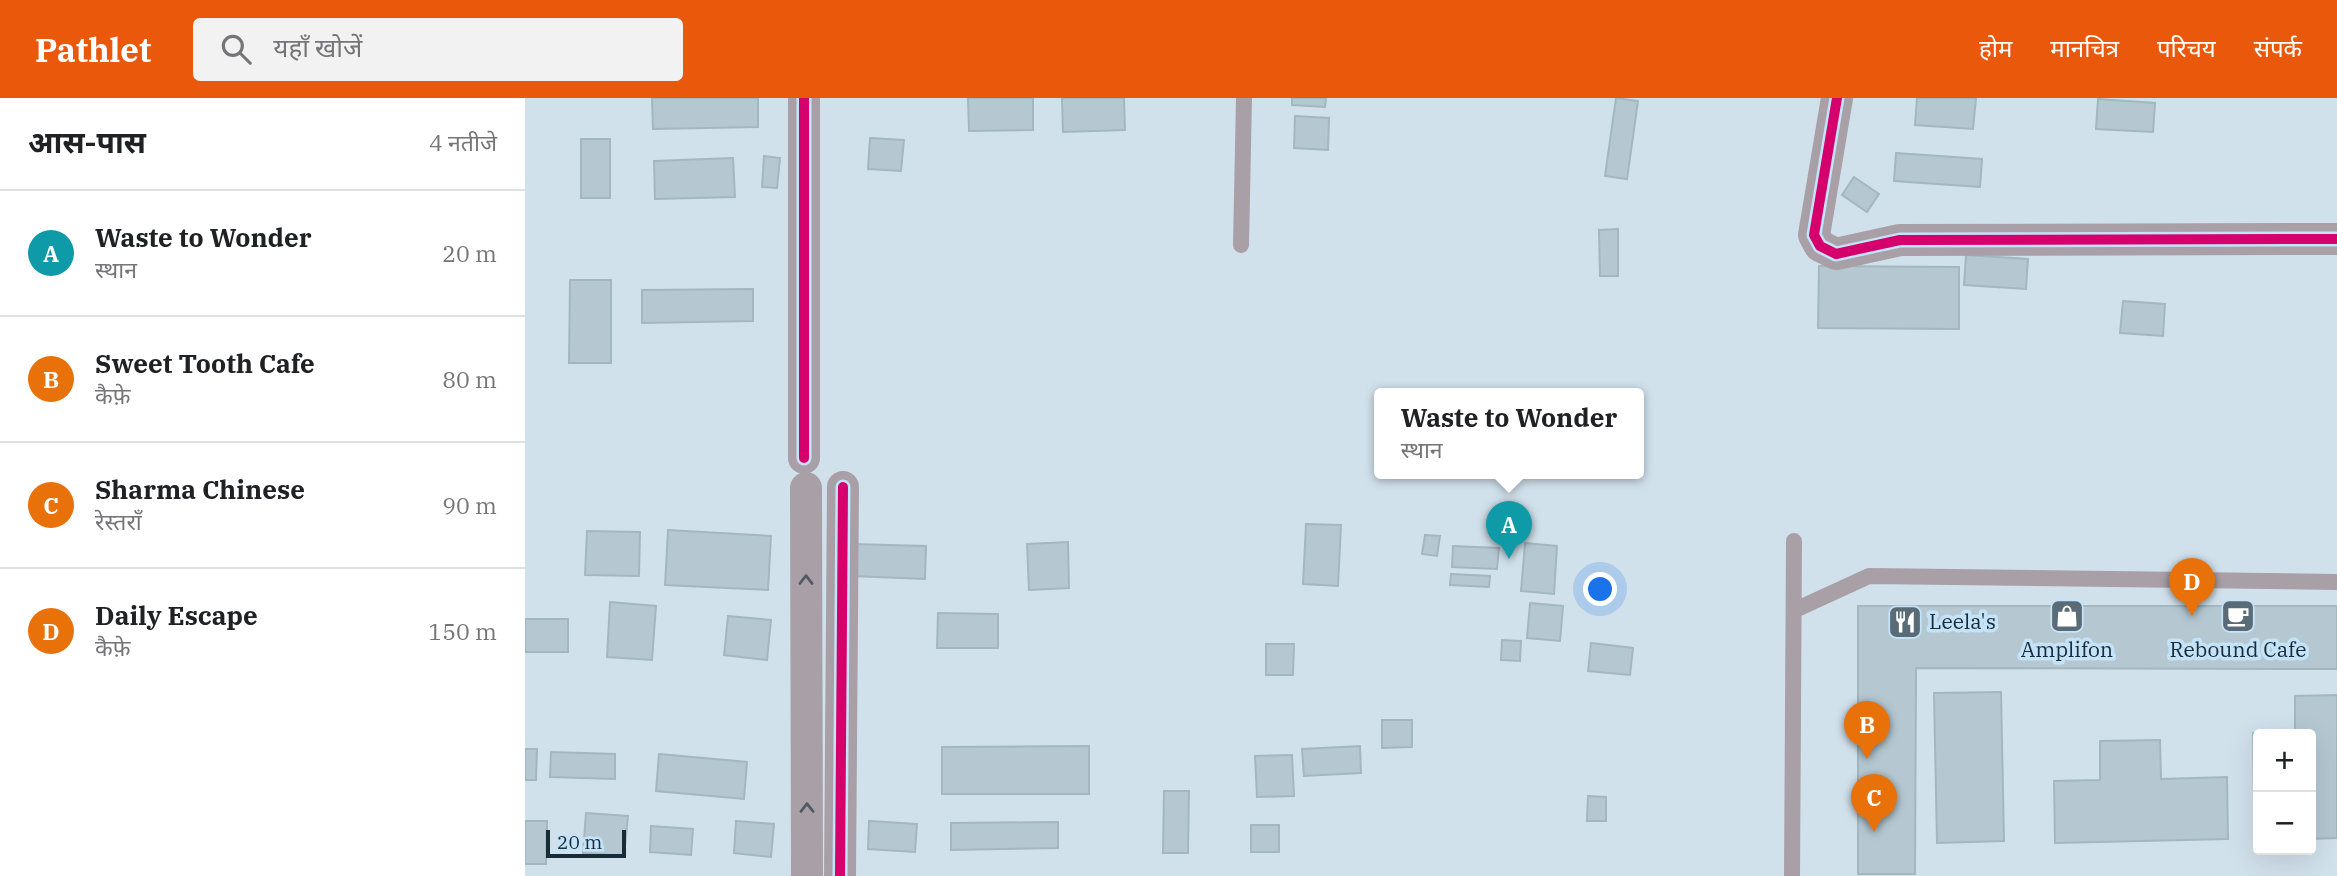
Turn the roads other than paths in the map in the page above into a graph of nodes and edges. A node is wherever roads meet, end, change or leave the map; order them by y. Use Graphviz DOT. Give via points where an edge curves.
graph roads {
  1 [pos="804,98"];
  2 [pos="1244,98"];
  3 [pos="1837,98"];
  4 [pos="2337,239"];
  5 [pos="1241,245"];
  6 [pos="843,487"];
  7 [pos="1794,541"];
  8 [pos="2337,582"];
  9 [pos="1795,610"];
  10 [pos="806,641"];
  11 [pos="842,641"];
  12 [pos="807,876"];
  13 [pos="840,876"];
  14 [pos="1792,876"];
  10 -- 1 [label="street, one-way"];
  2 -- 5 [label="lane"];
  3 -- 4 [label="street" via="1814,235 1820,246 1836,254 1900,240"];
  6 -- 11 [label="street"];
  7 -- 9 [label="lane"];
  8 -- 9 [label="lane" via="1869,576"];
  9 -- 14 [label="lane"];
  10 -- 11 [label="street"];
  12 -- 10 [label="street, one-way"];
  11 -- 13 [label="street"];
}
